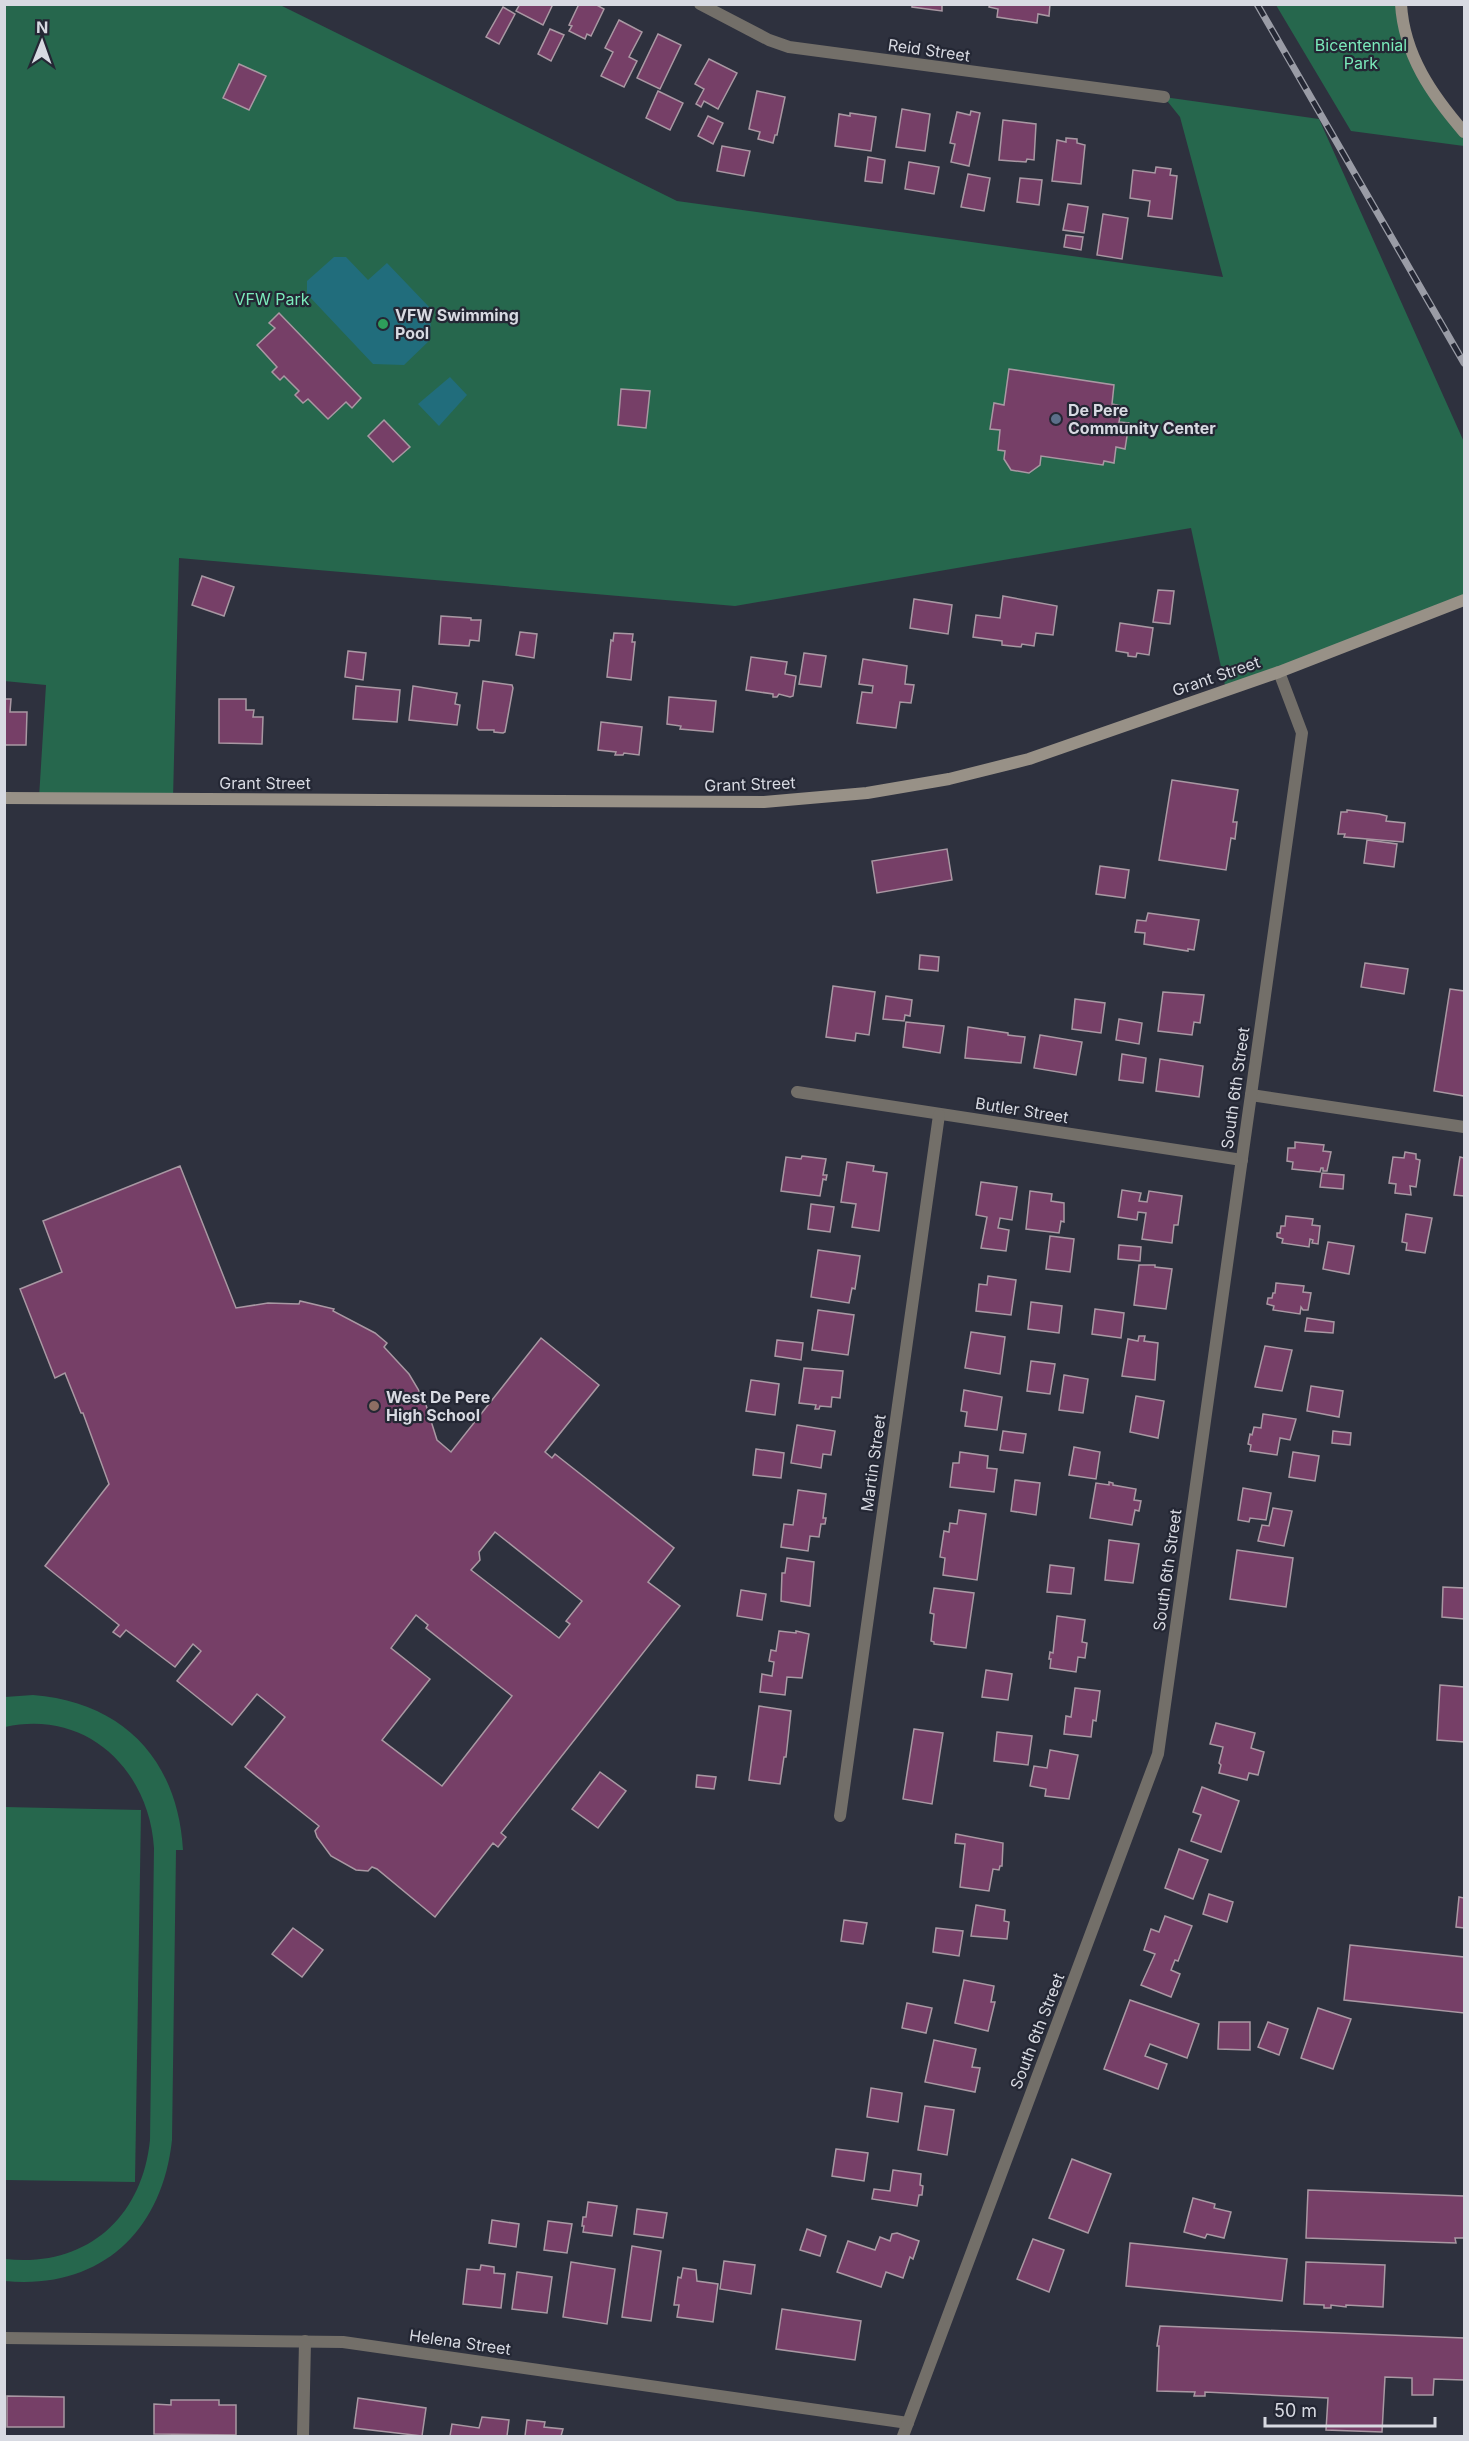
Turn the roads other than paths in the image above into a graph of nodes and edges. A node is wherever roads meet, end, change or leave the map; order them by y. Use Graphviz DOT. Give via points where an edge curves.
graph roads {
  1 [pos="700,4"];
  2 [pos="1401,4"];
  3 [pos="1164,97"];
  4 [pos="1464,132"];
  5 [pos="1464,600"];
  6 [pos="1279,672"];
  7 [pos="4,798"];
  8 [pos="797,1092"];
  9 [pos="1251,1095"];
  10 [pos="939,1115"];
  11 [pos="1464,1127"];
  12 [pos="1242,1160"];
  13 [pos="840,1816"];
  14 [pos="4,2338"];
  15 [pos="305,2341"];
  16 [pos="908,2423"];
  17 [pos="303,2436"];
  18 [pos="903,2436"];
  1 -- 3 [label="street, Reid Street" via="789,48"];
  2 -- 4 [label="street" via="1413,59 1439,103"];
  5 -- 6 [label="street, Grant Street"];
  6 -- 7 [label="street, Grant Street" via="1029,759 949,779 867,793 764,802"];
  6 -- 9 [label="street, South 6th Street" via="1302,733"];
  8 -- 10 [label="street, Butler Street"];
  9 -- 11 [label="street"];
  9 -- 12 [label="street, South 6th Street"];
  10 -- 12 [label="street, Butler Street"];
  10 -- 13 [label="street, Martin Street"];
  12 -- 16 [label="street, South 6th Street" via="1158,1754"];
  14 -- 15 [label="street, Helena Street"];
  15 -- 16 [label="street, Helena Street" via="343,2342"];
  15 -- 17 [label="street"];
  16 -- 18 [label="street, South 6th Street"];
}
